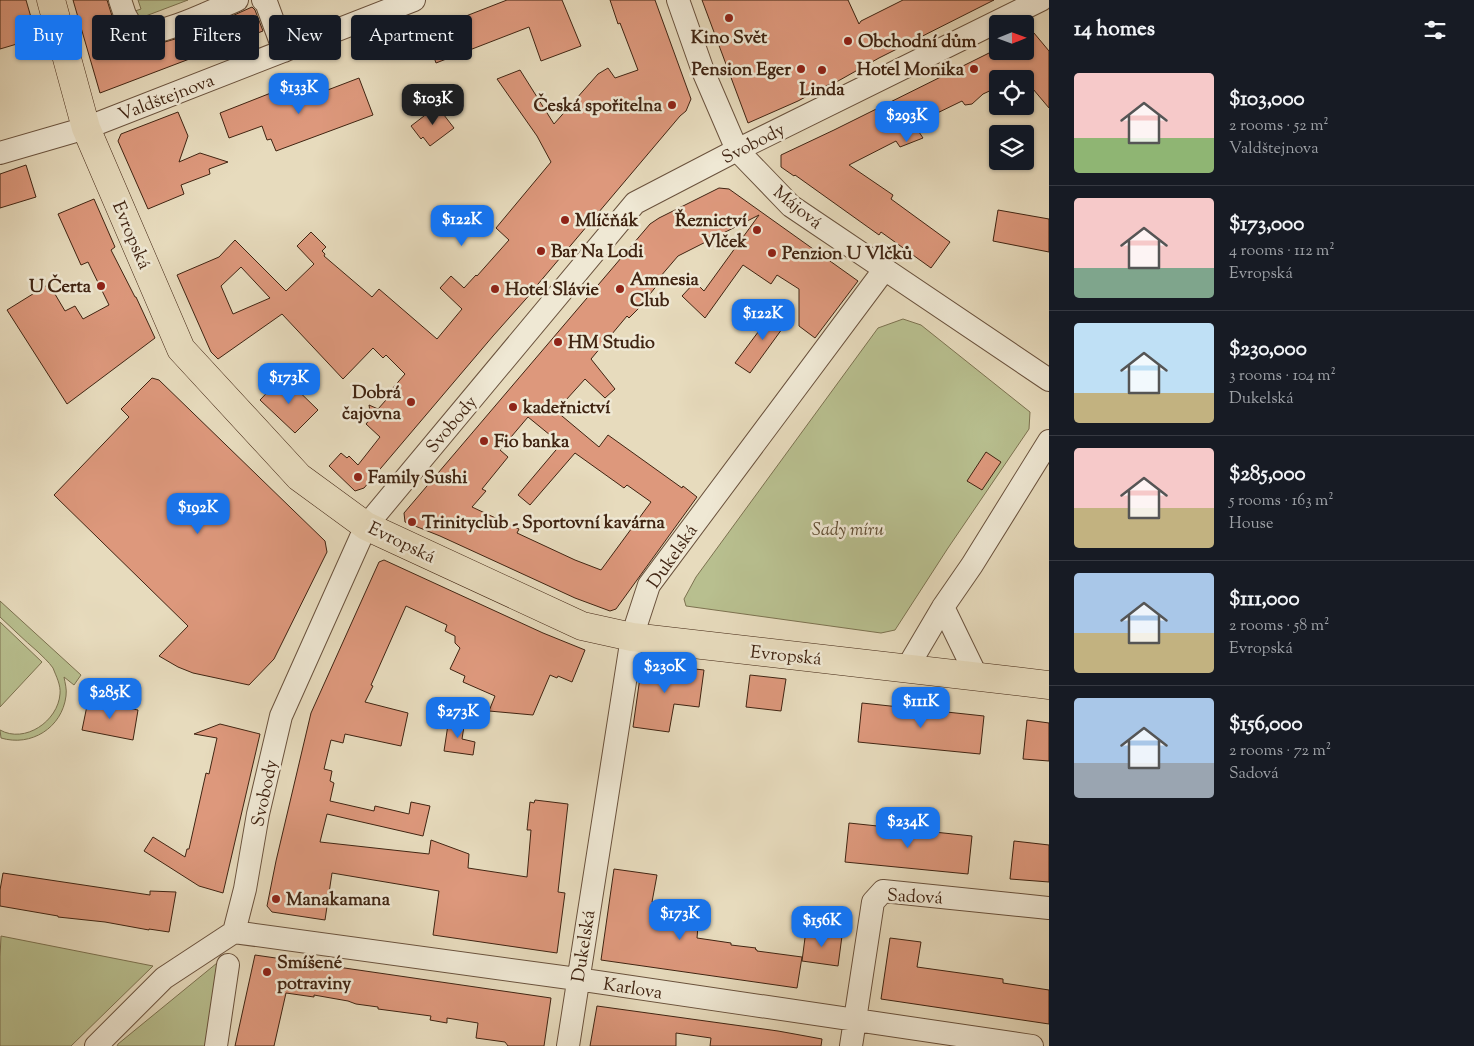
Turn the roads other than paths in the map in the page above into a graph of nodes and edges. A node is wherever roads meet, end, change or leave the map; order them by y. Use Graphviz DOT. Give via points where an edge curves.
graph roads {
  1 [pos="51,0"];
  2 [pos="120,0"];
  3 [pos="237,0"];
  4 [pos="263,0"];
  5 [pos="414,0"];
  6 [pos="678,0"];
  7 [pos="1043,0"];
  8 [pos="381,6"];
  9 [pos="1049,7"];
  10 [pos="271,15"];
  11 [pos="341,25"];
  12 [pos="269,57"];
  13 [pos="86,128"];
  14 [pos="738,150"];
  15 [pos="0,153"];
  16 [pos="884,270"];
  17 [pos="1049,380"];
  18 [pos="1049,441"];
  19 [pos="366,526"];
  20 [pos="943,607"];
  21 [pos="632,637"];
  22 [pos="907,668"];
  23 [pos="978,677"];
  24 [pos="1049,685"];
  25 [pos="1049,908"];
  26 [pos="234,932"];
  27 [pos="228,965"];
  28 [pos="577,979"];
  29 [pos="856,1019"];
  30 [pos="96,1046"];
  31 [pos="216,1046"];
  32 [pos="568,1046"];
  33 [pos="852,1046"];
  34 [pos="1032,1046"];
  1 -- 13 [label="main road, Evropská"];
  2 -- 3 [label="street" via="136,34 148,34"];
  4 -- 10 [label="street"];
  5 -- 8 [label="street, Valdštejnova"];
  6 -- 14 [label="street, Májová" via="703,70"];
  7 -- 9 [label="street"];
  7 -- 14 [label="street, Svobody"];
  8 -- 11 [label="street, Valdštejnova"];
  12 -- 13 [label="street, Valdštejnova"];
  13 -- 15 [label="street, Valdštejnova"];
  13 -- 19 [label="main road, Evropská" via="181,349 299,477"];
  14 -- 16 [label="street, Májová" via="791,206"];
  14 -- 19 [label="street, Svobody" via="635,203"];
  16 -- 17 [label="street, Májová"];
  16 -- 21 [label="street, Dukelská" via="649,585"];
  18 -- 20 [label="street"];
  19 -- 21 [label="main road, Evropská" via="582,626"];
  19 -- 26 [label="street, Svobody" via="281,716 258,814 246,889"];
  20 -- 22 [label="street"];
  20 -- 23 [label="street"];
  21 -- 22 [label="main road, Evropská"];
  21 -- 28 [label="street, Dukelská"];
  22 -- 23 [label="main road, Evropská"];
  23 -- 24 [label="main road, Evropská"];
  25 -- 29 [label="street, Sadová" via="883,891 873,902"];
  26 -- 28 [label="street, Karlova"];
  26 -- 30 [label="street" via="164,978"];
  27 -- 31 [label="street"];
  28 -- 29 [label="street, Karlova"];
  28 -- 32 [label="street, Dukelská"];
  29 -- 33 [label="street"];
  29 -- 34 [label="street, Karlova"];
}
